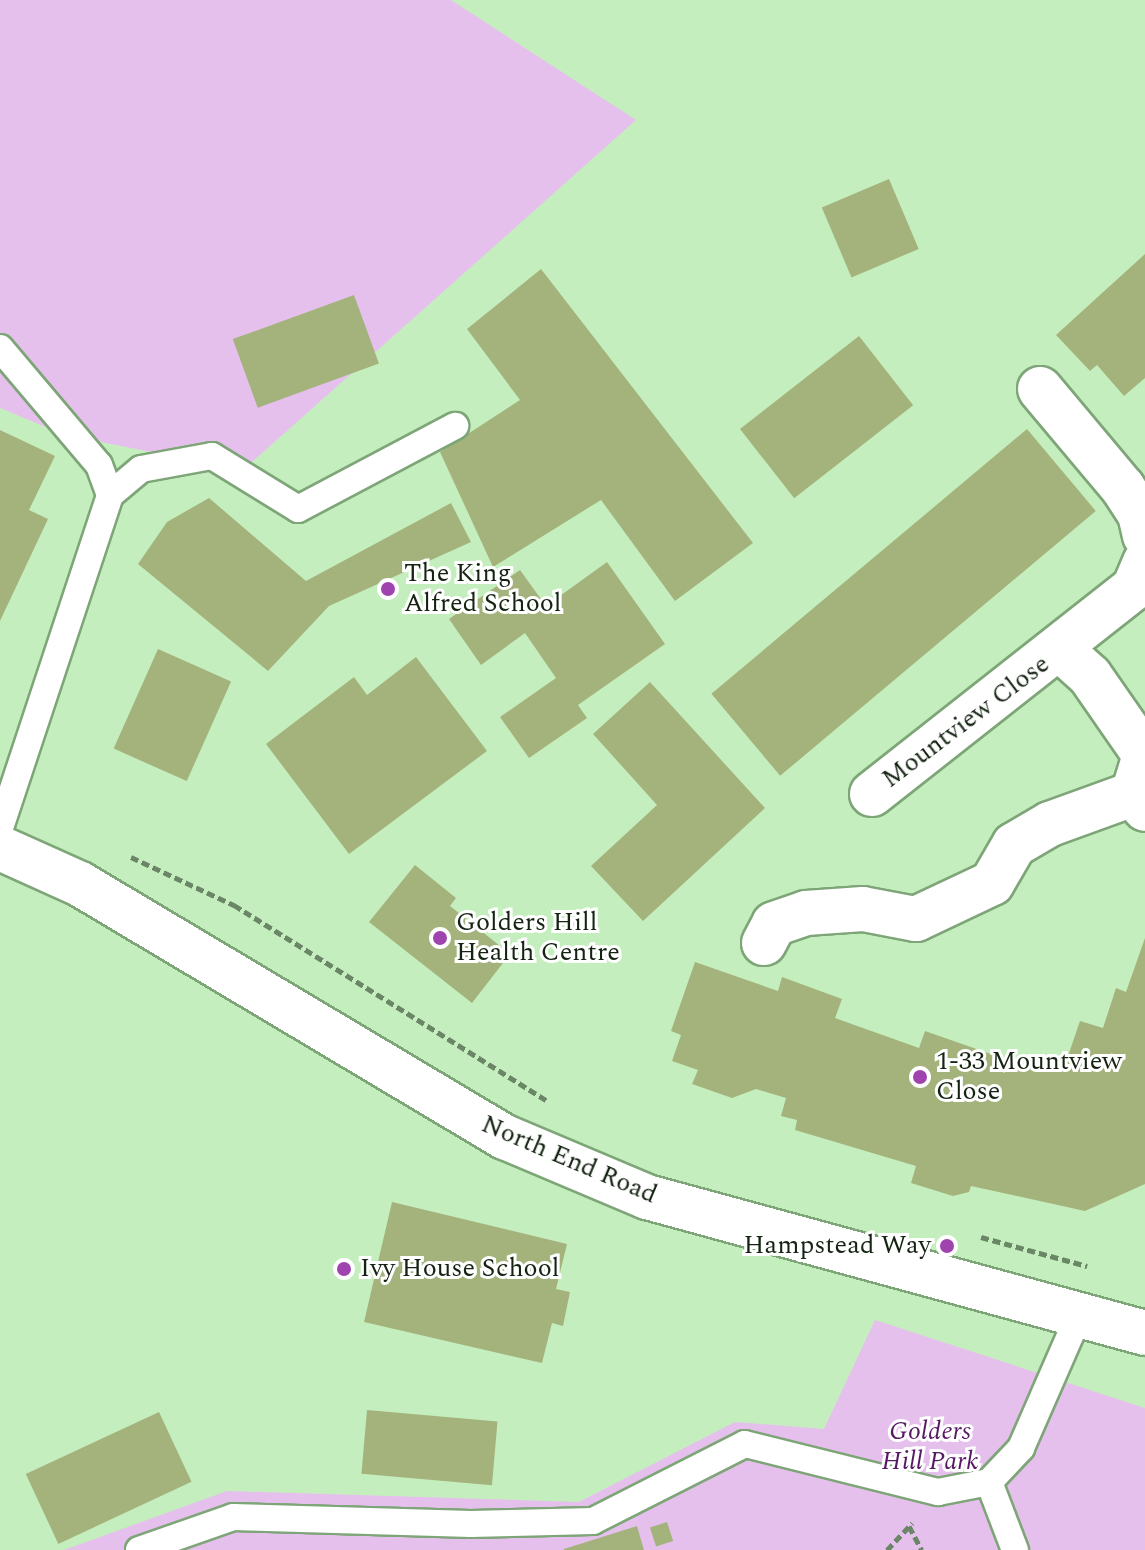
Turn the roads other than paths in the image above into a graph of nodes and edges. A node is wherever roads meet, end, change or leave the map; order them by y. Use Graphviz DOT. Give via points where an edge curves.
graph roads {
  1 [pos="0,348"];
  2 [pos="1040,389"];
  3 [pos="455,426"];
  4 [pos="110,495"];
  5 [pos="1145,535"];
  6 [pos="1145,562"];
  7 [pos="1060,649"];
  8 [pos="872,794"];
  9 [pos="1139,802"];
  10 [pos="0,828"];
  11 [pos="0,848"];
  12 [pos="764,943"];
  13 [pos="1079,1315"];
  14 [pos="1145,1333"];
  15 [pos="989,1482"];
  16 [pos="139,1550"];
  17 [pos="1015,1550"];
  1 -- 4 [label="lane" via="99,465"];
  2 -- 5 [label="main road" via="1123,488 1140,514"];
  3 -- 4 [label="lane" via="298,509 212,456 141,469"];
  4 -- 10 [label="lane"];
  6 -- 7 [label="main road, Mountview Close" via="1134,588"];
  7 -- 8 [label="main road, Mountview Close"];
  7 -- 9 [label="main road, Mountview Close" via="1090,676 1145,755"];
  9 -- 12 [label="main road, Mountview Close" via="1050,824 1014,845 992,883 916,919 863,909 806,913 774,924"];
  11 -- 13 [label="main road, North End Road" via="80,884 505,1137 647,1197"];
  13 -- 14 [label="main road, North End Road"];
  13 -- 15 [label="lane" via="1021,1448"];
  15 -- 16 [label="lane" via="938,1492 745,1444 593,1521 471,1524 233,1517"];
  15 -- 17 [label="lane"];
}
